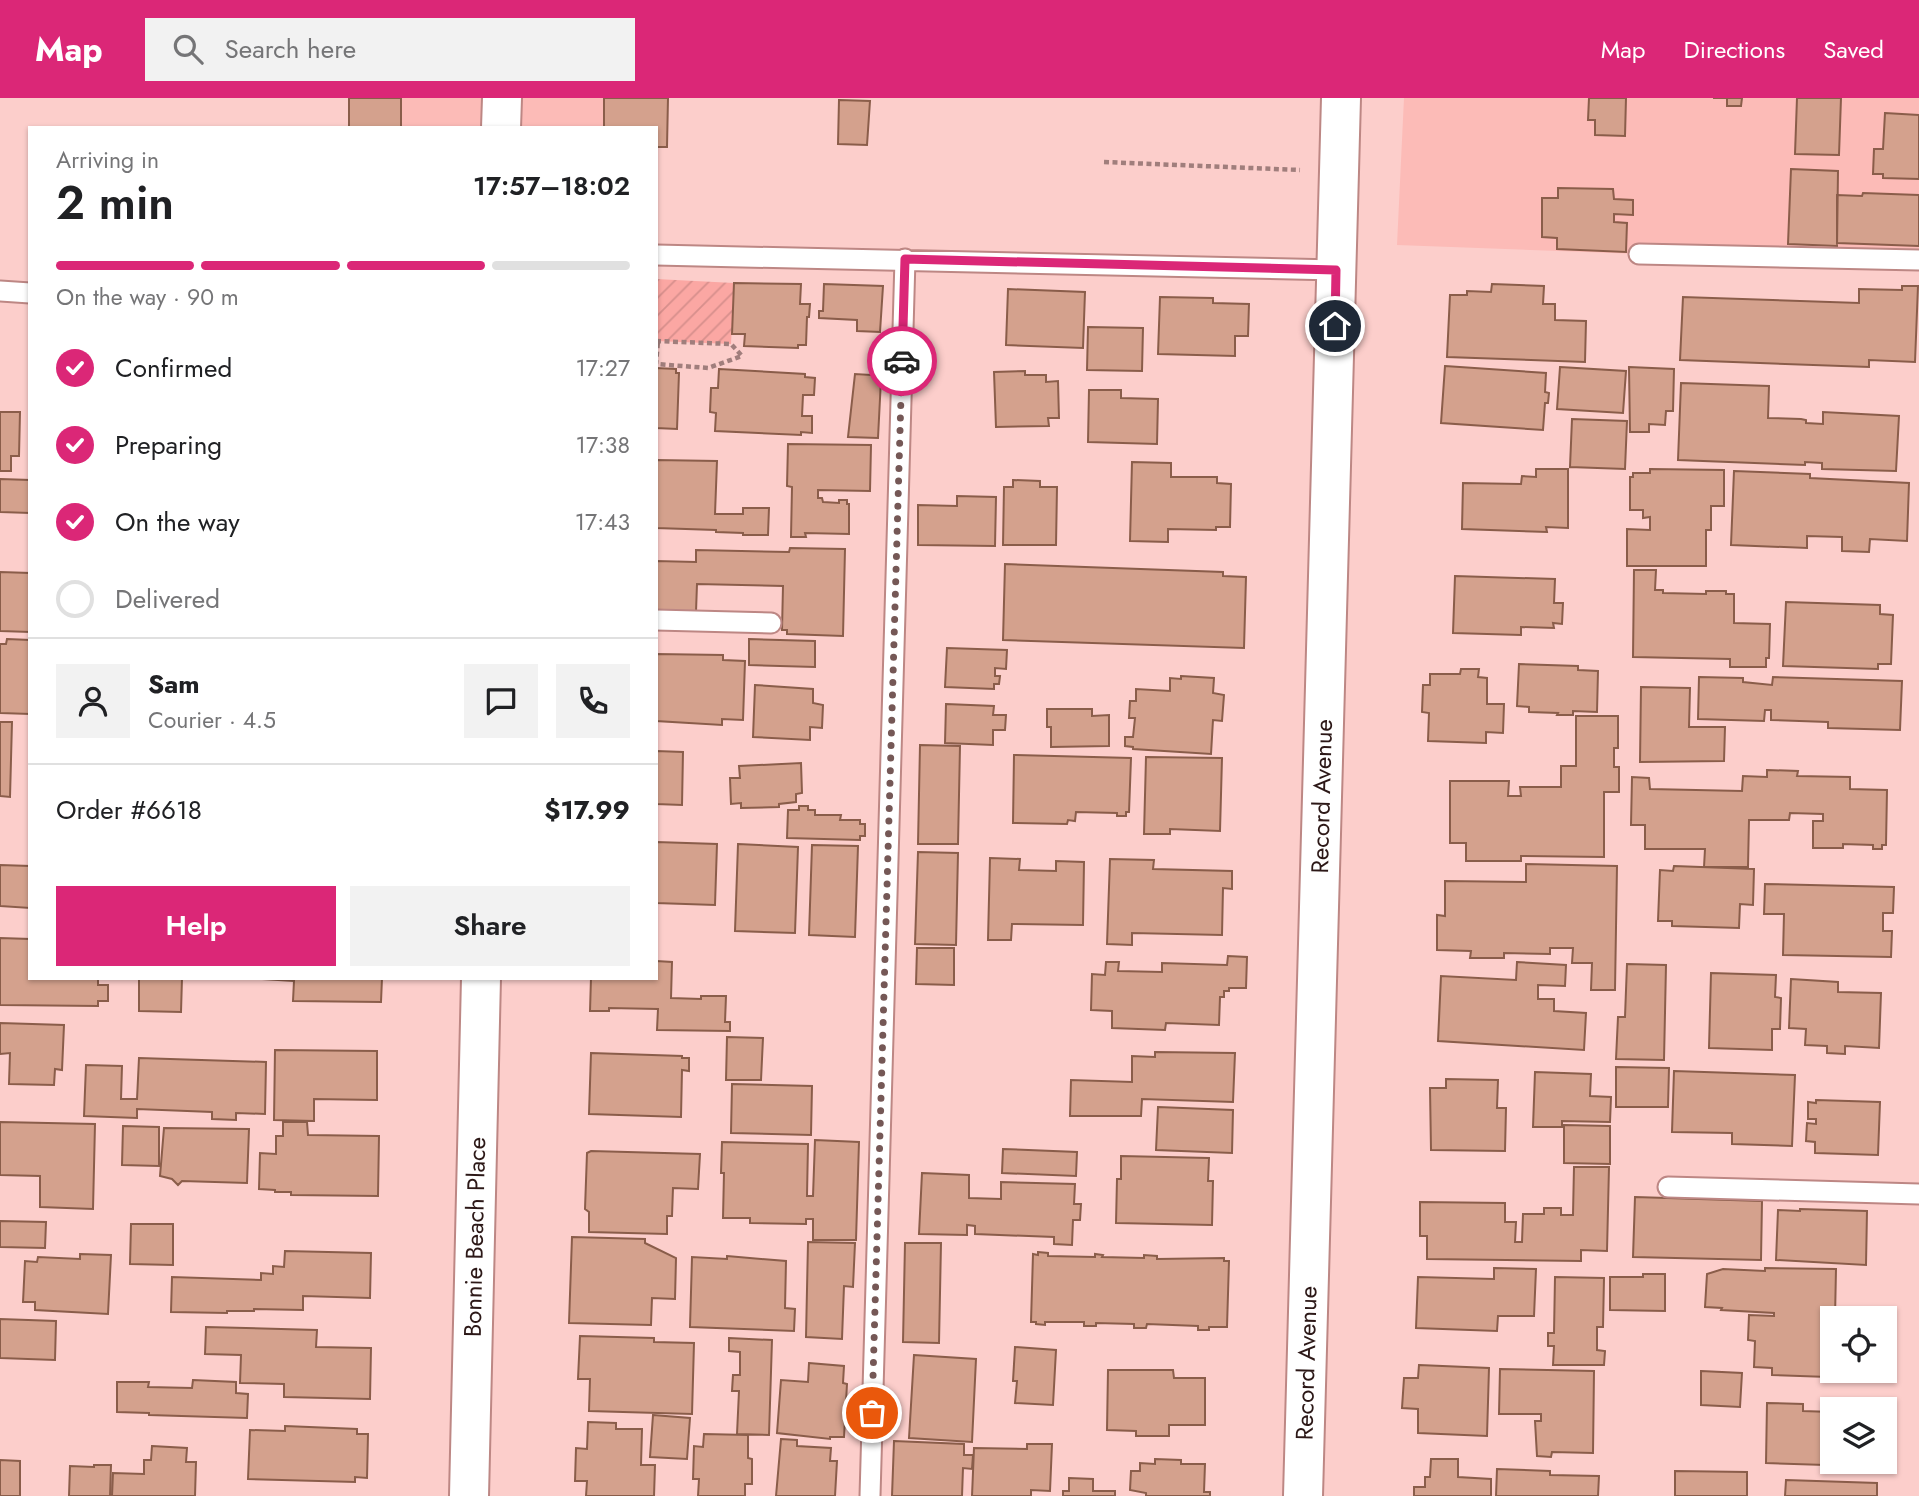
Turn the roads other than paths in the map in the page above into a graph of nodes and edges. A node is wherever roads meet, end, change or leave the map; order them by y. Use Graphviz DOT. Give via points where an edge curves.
graph roads {
  1 [pos="502,98"];
  2 [pos="1340,98"];
  3 [pos="501,126"];
  4 [pos="1639,254"];
  5 [pos="658,255"];
  6 [pos="905,259"];
  7 [pos="1919,260"];
  8 [pos="1336,270"];
  9 [pos="0,291"];
  10 [pos="28,293"];
  11 [pos="658,620"];
  12 [pos="771,623"];
  13 [pos="481,980"];
  14 [pos="1668,1187"];
  15 [pos="1919,1194"];
  16 [pos="469,1496"];
  17 [pos="870,1496"];
  18 [pos="1303,1496"];
  1 -- 3 [label="street"];
  2 -- 8 [label="street, Record Avenue"];
  4 -- 7 [label="lane"];
  5 -- 6 [label="lane"];
  6 -- 8 [label="lane"];
  6 -- 17 [label="lane"];
  8 -- 18 [label="street, Record Avenue"];
  9 -- 10 [label="lane"];
  11 -- 12 [label="lane"];
  13 -- 16 [label="street, Bonnie Beach Place"];
  14 -- 15 [label="lane"];
}
